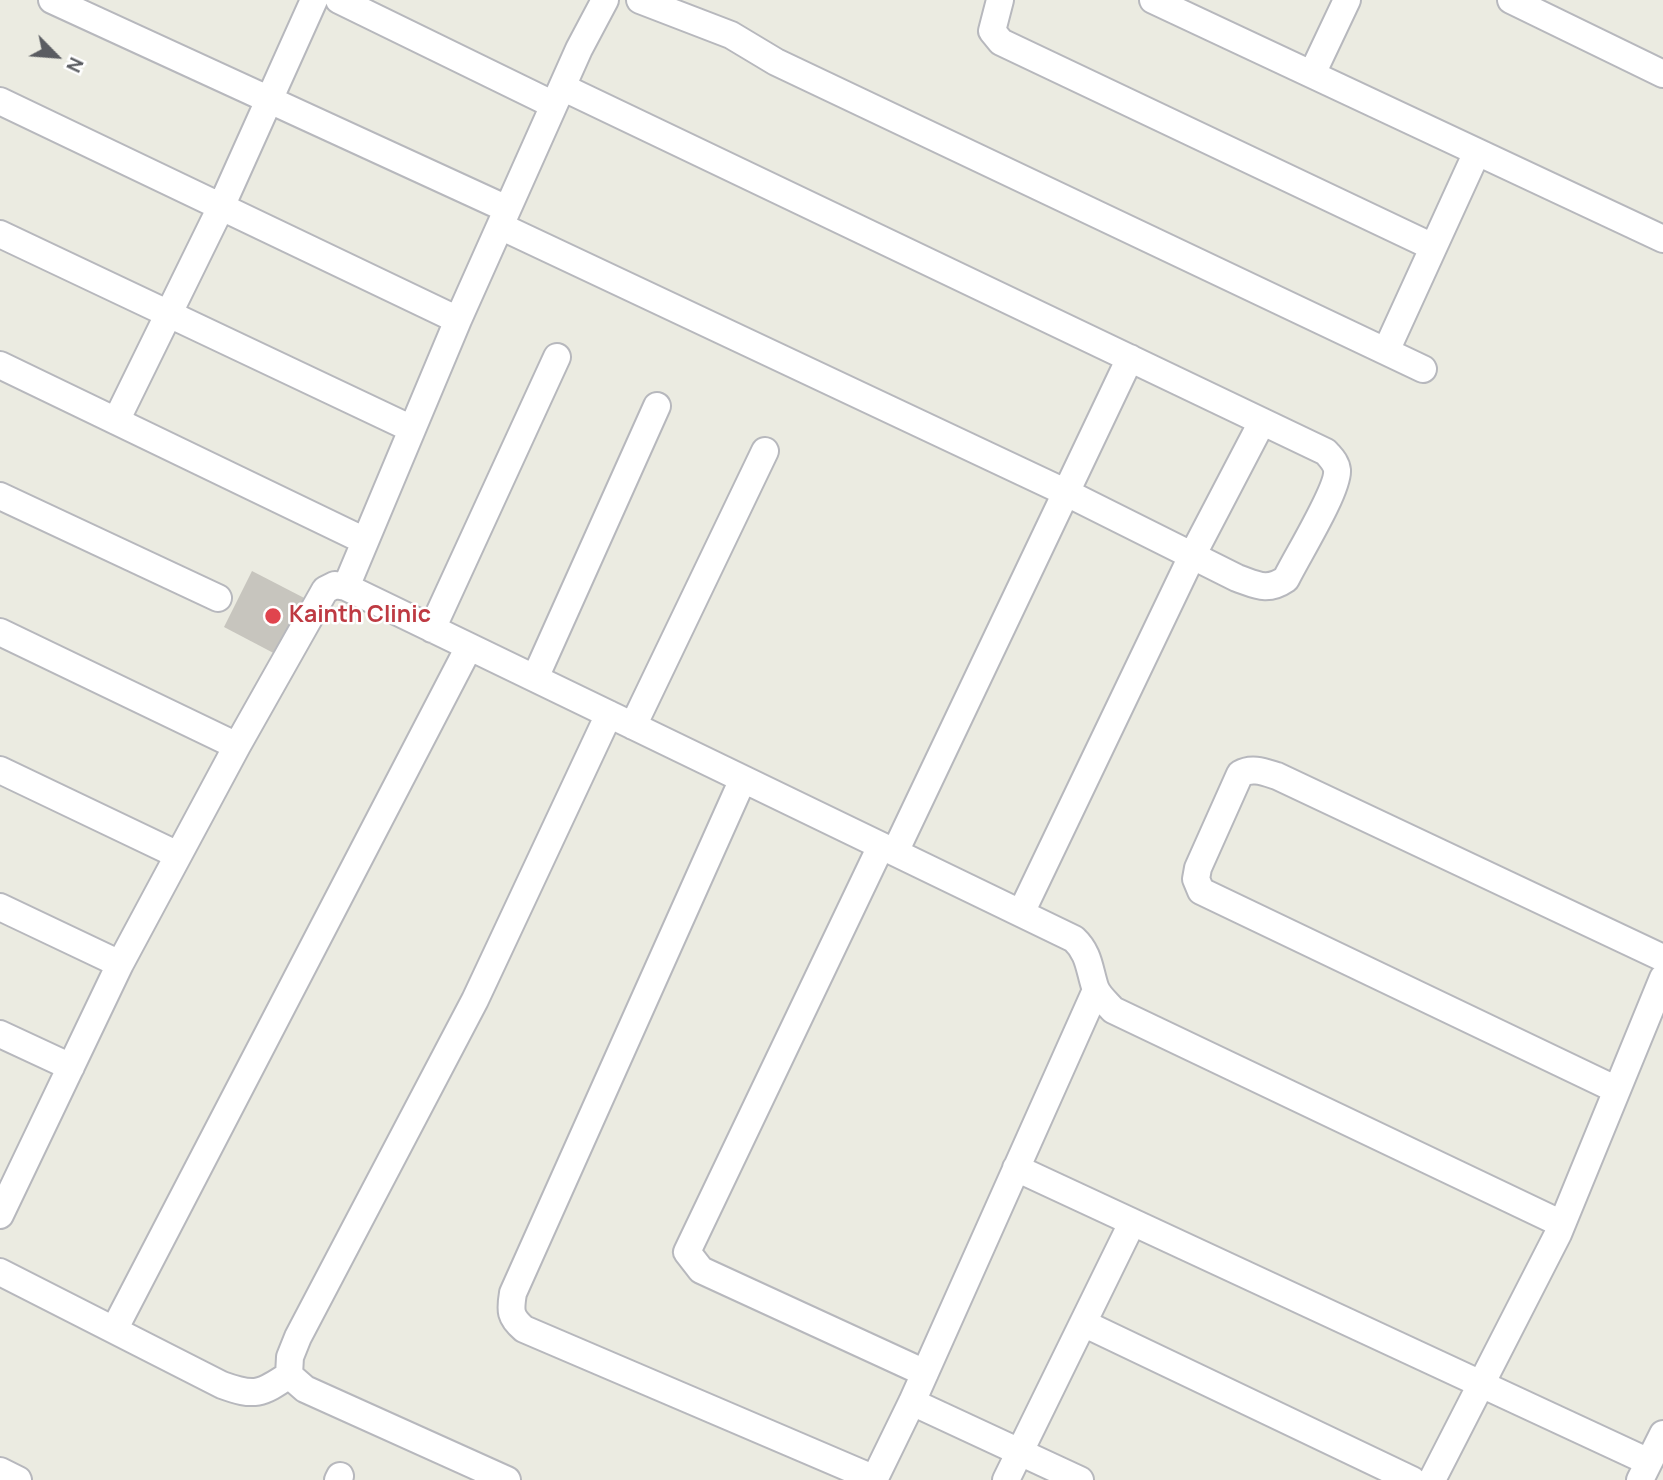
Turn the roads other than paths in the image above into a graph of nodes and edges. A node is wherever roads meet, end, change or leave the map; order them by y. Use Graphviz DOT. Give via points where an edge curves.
graph roads {
  1 [pos="52,0"];
  2 [pos="314,0"];
  3 [pos="339,0"];
  4 [pos="605,0"];
  5 [pos="640,0"];
  6 [pos="1000,0"];
  7 [pos="1153,0"];
  8 [pos="1347,0"];
  9 [pos="1511,0"];
  10 [pos="1312,74"];
  11 [pos="1663,74"];
  12 [pos="558,96"];
  13 [pos="270,99"];
  14 [pos="0,101"];
  15 [pos="1477,152"];
  16 [pos="221,206"];
  17 [pos="504,218"];
  18 [pos="0,234"];
  19 [pos="1663,239"];
  20 [pos="1433,247"];
  21 [pos="169,315"];
  22 [pos="458,320"];
  23 [pos="1386,351"];
  24 [pos="557,357"];
  25 [pos="1130,358"];
  26 [pos="0,365"];
  27 [pos="1423,369"];
  28 [pos="657,406"];
  29 [pos="116,421"];
  30 [pos="1262,422"];
  31 [pos="412,429"];
  32 [pos="765,451"];
  33 [pos="1067,493"];
  34 [pos="0,496"];
  35 [pos="365,541"];
  36 [pos="1192,556"];
  37 [pos="346,587"];
  38 [pos="218,598"];
  39 [pos="432,629"];
  40 [pos="0,632"];
  41 [pos="469,647"];
  42 [pos="535,678"];
  43 [pos="609,714"];
  44 [pos="633,726"];
  45 [pos="237,746"];
  46 [pos="0,771"];
  47 [pos="743,779"];
  48 [pos="888,849"];
  49 [pos="178,855"];
  50 [pos="0,907"];
  51 [pos="1021,913"];
  52 [pos="1663,958"];
  53 [pos="120,964"];
  54 [pos="1663,978"];
  55 [pos="1096,990"];
  56 [pos="0,1034"];
  57 [pos="71,1067"];
  58 [pos="1617,1090"];
  59 [pos="1016,1168"];
  60 [pos="0,1215"];
  61 [pos="1132,1223"];
  62 [pos="1562,1224"];
  63 [pos="0,1272"];
  64 [pos="1083,1323"];
  65 [pos="114,1330"];
  66 [pos="925,1373"];
  67 [pos="289,1375"];
  68 [pos="1480,1386"];
  69 [pos="912,1402"];
  70 [pos="1663,1434"];
  71 [pos="1020,1451"];
  72 [pos="0,1471"];
  73 [pos="1645,1471"];
  74 [pos="874,1479"];
  75 [pos="19,1480"];
  76 [pos="507,1480"];
  77 [pos="1006,1480"];
  78 [pos="1080,1480"];
  79 [pos="1412,1480"];
  80 [pos="1432,1480"];
  1 -- 13 [label="street"];
  2 -- 13 [label="street"];
  3 -- 12 [label="street"];
  4 -- 12 [label="street"];
  5 -- 23 [label="street" via="731,35 776,62"];
  6 -- 20 [label="street" via="992,31 1001,42"];
  7 -- 10 [label="street"];
  8 -- 10 [label="street"];
  9 -- 11 [label="street"];
  10 -- 15 [label="street"];
  12 -- 17 [label="street"];
  12 -- 25 [label="street"];
  13 -- 16 [label="street"];
  13 -- 17 [label="street"];
  14 -- 16 [label="street"];
  15 -- 19 [label="street"];
  15 -- 20 [label="street"];
  16 -- 21 [label="street"];
  16 -- 22 [label="street"];
  17 -- 22 [label="street"];
  17 -- 33 [label="street"];
  18 -- 21 [label="street"];
  20 -- 23 [label="street"];
  21 -- 29 [label="street"];
  21 -- 31 [label="street"];
  22 -- 31 [label="street"];
  23 -- 27 [label="street"];
  24 -- 39 [label="street"];
  25 -- 30 [label="street"];
  25 -- 33 [label="street"];
  26 -- 29 [label="street"];
  28 -- 42 [label="street"];
  29 -- 35 [label="street"];
  30 -- 36 [label="street"];
  30 -- 36 [label="street" via="1326,452 1338,474 1286,579 1262,587"];
  31 -- 35 [label="street"];
  32 -- 44 [label="street"];
  33 -- 36 [label="street"];
  33 -- 48 [label="street"];
  34 -- 38 [label="street"];
  35 -- 37 [label="street"];
  36 -- 51 [label="street"];
  37 -- 39 [label="street"];
  37 -- 45 [label="street" via="335,585 325,590"];
  39 -- 41 [label="street"];
  40 -- 45 [label="street"];
  41 -- 42 [label="street"];
  41 -- 65 [label="street"];
  42 -- 43 [label="street"];
  43 -- 44 [label="street"];
  43 -- 67 [label="street" via="475,1000 298,1336"];
  44 -- 47 [label="street"];
  45 -- 49 [label="street"];
  46 -- 49 [label="street"];
  47 -- 48 [label="street"];
  47 -- 74 [label="street" via="513,1293 510,1310 524,1328"];
  48 -- 51 [label="street"];
  48 -- 66 [label="street" via="687,1252 701,1269"];
  49 -- 53 [label="street"];
  50 -- 53 [label="street"];
  51 -- 55 [label="street" via="1084,948"];
  52 -- 58 [label="street" via="1260,771 1240,774 1198,868 1201,891"];
  53 -- 57 [label="street"];
  54 -- 58 [label="street"];
  55 -- 59 [label="street"];
  55 -- 62 [label="street" via="1114,1010"];
  56 -- 57 [label="street"];
  57 -- 60 [label="street"];
  58 -- 62 [label="street"];
  59 -- 61 [label="street"];
  59 -- 66 [label="street"];
  61 -- 64 [label="street"];
  61 -- 68 [label="street"];
  62 -- 68 [label="street"];
  63 -- 65 [label="street"];
  64 -- 71 [label="street"];
  64 -- 79 [label="street"];
  65 -- 67 [label="street" via="245,1394 258,1394"];
  66 -- 69 [label="street"];
  67 -- 76 [label="street" via="305,1388"];
  68 -- 73 [label="street"];
  68 -- 80 [label="street"];
  69 -- 71 [label="street"];
  69 -- 74 [label="street"];
  70 -- 73 [label="street"];
  71 -- 77 [label="street"];
  71 -- 78 [label="street"];
  72 -- 75 [label="street"];
}
